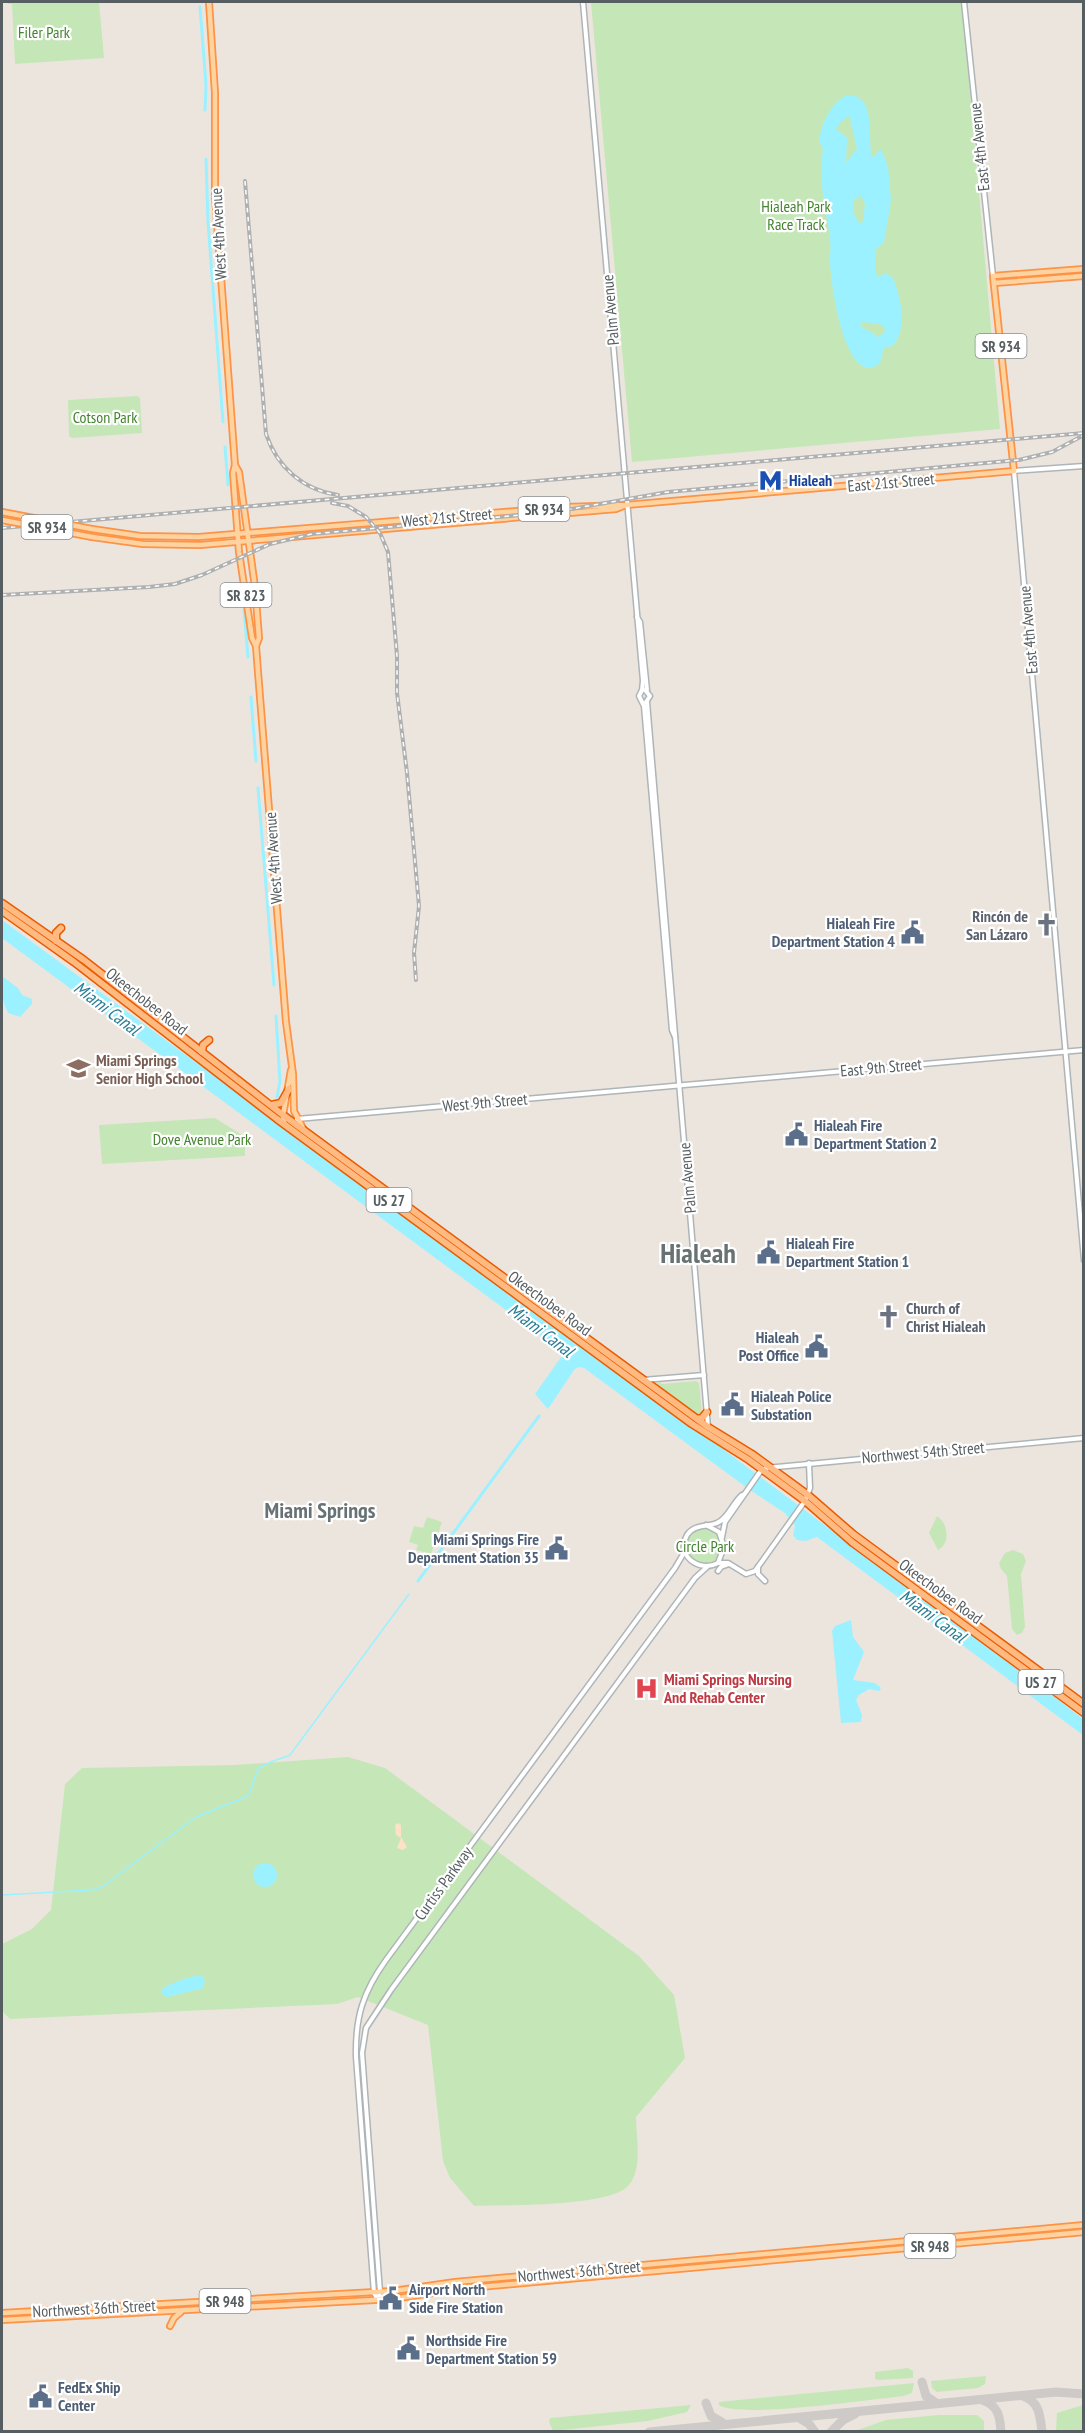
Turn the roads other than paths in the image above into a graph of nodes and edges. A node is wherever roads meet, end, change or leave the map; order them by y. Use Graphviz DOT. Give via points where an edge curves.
graph roads {
  1 [pos="209,2"];
  2 [pos="583,2"];
  3 [pos="964,2"];
  4 [pos="1083,269"];
  5 [pos="993,276"];
  6 [pos="1083,276"];
  7 [pos="994,283"];
  8 [pos="235,465"];
  9 [pos="1083,466"];
  10 [pos="1014,471"];
  11 [pos="626,505"];
  12 [pos="2,512"];
  13 [pos="2,520"];
  14 [pos="248,534"];
  15 [pos="237,535"];
  16 [pos="249,541"];
  17 [pos="238,542"];
  18 [pos="256,646"];
  19 [pos="645,690"];
  20 [pos="645,702"];
  21 [pos="2,903"];
  22 [pos="2,911"];
  23 [pos="24,927"];
  24 [pos="61,928"];
  25 [pos="39,929"];
  26 [pos="56,941"];
  27 [pos="84,960"];
  28 [pos="74,962"];
  29 [pos="130,1005"];
  30 [pos="145,1008"];
  31 [pos="174,1039"];
  32 [pos="209,1040"];
  33 [pos="189,1042"];
  34 [pos="1083,1050"];
  35 [pos="202,1052"];
  36 [pos="1065,1052"];
  37 [pos="291,1070"];
  38 [pos="679,1085"];
  39 [pos="289,1089"];
  40 [pos="271,1105"];
  41 [pos="286,1119"];
  42 [pos="1083,1260"];
  43 [pos="510,1290"];
  44 [pos="525,1293"];
  45 [pos="605,1360"];
  46 [pos="704,1375"];
  47 [pos="643,1380"];
  48 [pos="707,1412"];
  49 [pos="697,1419"];
  50 [pos="708,1427"];
  51 [pos="712,1438"];
  52 [pos="1083,1438"];
  53 [pos="809,1463"];
  54 [pos="771,1467"];
  55 [pos="762,1469"];
  56 [pos="743,1495"];
  57 [pos="807,1498"];
  58 [pos="706,1526"];
  59 [pos="722,1537"];
  60 [pos="685,1551"];
  61 [pos="718,1563"];
  62 [pos="730,1564"];
  63 [pos="707,1567"];
  64 [pos="758,1567"];
  65 [pos="718,1571"];
  66 [pos="765,1581"];
  67 [pos="998,1650"];
  68 [pos="1012,1652"];
  69 [pos="1083,1704"];
  70 [pos="1083,1713"];
  71 [pos="1083,2225"];
  72 [pos="1083,2232"];
  73 [pos="976,2235"];
  74 [pos="934,2239"];
  75 [pos="977,2242"];
  76 [pos="916,2248"];
  77 [pos="376,2292"];
  78 [pos="281,2298"];
  79 [pos="378,2300"];
  80 [pos="231,2301"];
  81 [pos="168,2304"];
  82 [pos="287,2304"];
  83 [pos="254,2306"];
  84 [pos="88,2308"];
  85 [pos="222,2308"];
  86 [pos="180,2310"];
  87 [pos="160,2312"];
  88 [pos="2,2313"];
  89 [pos="89,2315"];
  90 [pos="2,2320"];
  91 [pos="170,2325"];
  1 -- 8 [label="main road, West 4th Avenue / SR 823" via="215,93 215,196"];
  2 -- 11 [label="main road, Palm Avenue"];
  3 -- 5 [label="main road, East 4th Avenue"];
  4 -- 5 [label="main road"];
  5 -- 7 [label="main road, East 4th Avenue / SR 934"];
  6 -- 7 [label="main road"];
  7 -- 10 [label="main road, East 4th Avenue / SR 934"];
  8 -- 14 [label="main road, West 4th Avenue / SR 823"];
  8 -- 15 [label="main road, West 4th Avenue / SR 823"];
  9 -- 10 [label="main road, East 21st Street"];
  10 -- 11 [label="main road, East 21st Street / SR 934"];
  10 -- 36 [label="main road, East 4th Avenue"];
  11 -- 14 [label="main road, West 21st Street / SR 934"];
  11 -- 16 [label="main road, West 21st Street / SR 934" via="616,509"];
  11 -- 19 [label="main road, Palm Avenue"];
  12 -- 15 [label="main road, SR 934, bridge" via="161,538"];
  13 -- 17 [label="main road, SR 934, bridge" via="161,546"];
  14 -- 15 [label="main road, West 21st Street / SR 934"];
  14 -- 16 [label="main road, West 4th Avenue / SR 823"];
  15 -- 17 [label="main road, West 4th Avenue / SR 823"];
  16 -- 17 [label="main road, West 21st Street / SR 934"];
  16 -- 18 [label="main road, West 4th Avenue / SR 823"];
  17 -- 18 [label="main road, West 4th Avenue / SR 823"];
  18 -- 37 [label="main road, West 4th Avenue / SR 823"];
  19 -- 20 [label="main road" via="650,696"];
  19 -- 20 [label="main road" via="639,695"];
  20 -- 38 [label="main road, Palm Avenue"];
  21 -- 25 [label="highway, Okeechobee Road / US 27"];
  22 -- 23 [label="highway, Okeechobee Road / US 27"];
  23 -- 25 [label="highway"];
  23 -- 28 [label="highway, Okeechobee Road / US 27"];
  24 -- 26 [label="highway"];
  25 -- 26 [label="highway, Okeechobee Road / US 27"];
  26 -- 27 [label="highway, Okeechobee Road / US 27"];
  27 -- 28 [label="highway"];
  27 -- 30 [label="highway, Okeechobee Road / US 27"];
  28 -- 29 [label="highway, Okeechobee Road / US 27"];
  29 -- 30 [label="highway"];
  29 -- 31 [label="highway, Okeechobee Road / US 27"];
  30 -- 33 [label="highway, Okeechobee Road / US 27"];
  31 -- 33 [label="highway"];
  31 -- 41 [label="highway, Okeechobee Road / US 27"];
  32 -- 35 [label="highway"];
  33 -- 35 [label="highway, Okeechobee Road / US 27"];
  34 -- 36 [label="main road, East 9th Street"];
  35 -- 40 [label="highway, Okeechobee Road / US 27"];
  36 -- 38 [label="main road, East 9th Street"];
  36 -- 42 [label="main road, East 4th Avenue"];
  37 -- 39 [label="main road, West 4th Avenue / SR 823"];
  37 -- 41 [label="main road, West 4th Avenue / SR 823" via="294,1111"];
  38 -- 41 [label="main road, West 9th Street"];
  38 -- 46 [label="main road, Palm Avenue"];
  39 -- 40 [label="highway" via="281,1103"];
  39 -- 41 [label="main road, West 4th Avenue / SR 823"];
  40 -- 41 [label="highway, Okeechobee Road / US 27"];
  41 -- 43 [label="highway, Okeechobee Road / US 27"];
  41 -- 44 [label="highway, Okeechobee Road / US 27"];
  43 -- 44 [label="highway"];
  43 -- 45 [label="highway, Okeechobee Road / US 27"];
  44 -- 47 [label="highway, Okeechobee Road / US 27"];
  45 -- 47 [label="highway"];
  45 -- 51 [label="highway, Okeechobee Road / US 27"];
  46 -- 47 [label="main road"];
  46 -- 48 [label="main road, Palm Avenue"];
  47 -- 49 [label="highway, Okeechobee Road / US 27"];
  48 -- 49 [label="highway"];
  48 -- 50 [label="main road, Palm Avenue"];
  49 -- 50 [label="highway, Okeechobee Road / US 27"];
  50 -- 51 [label="highway"];
  50 -- 54 [label="highway, Okeechobee Road / US 27"];
  51 -- 55 [label="highway, Okeechobee Road / US 27"];
  52 -- 53 [label="main road, Northwest 54th Street"];
  53 -- 54 [label="main road, Northwest 54th Street"];
  53 -- 57 [label="main road"];
  54 -- 55 [label="main road, Northwest 54th Street"];
  54 -- 57 [label="highway, Okeechobee Road / US 27"];
  55 -- 56 [label="main road"];
  55 -- 57 [label="highway, Okeechobee Road / US 27"];
  56 -- 58 [label="main road" via="722,1520"];
  56 -- 59 [label="main road" via="724,1525"];
  57 -- 64 [label="main road"];
  57 -- 67 [label="highway, Okeechobee Road / US 27" via="853,1543"];
  57 -- 68 [label="highway, Okeechobee Road / US 27"];
  58 -- 59 [label="main road"];
  58 -- 60 [label="main road" via="688,1534"];
  59 -- 61 [label="main road" via="724,1550"];
  60 -- 63 [label="main road" via="692,1562"];
  60 -- 77 [label="main road, Curtiss Parkway" via="365,1993 356,2057"];
  61 -- 62 [label="main road"];
  61 -- 63 [label="main road"];
  62 -- 64 [label="main road" via="748,1574"];
  62 -- 65 [label="main road"];
  63 -- 77 [label="main road, Curtiss Parkway" via="692,1581 366,2028 362,2053"];
  64 -- 66 [label="main road" via="758,1574"];
  67 -- 68 [label="highway"];
  67 -- 70 [label="highway, Okeechobee Road / US 27"];
  68 -- 69 [label="highway, Okeechobee Road / US 27"];
  71 -- 73 [label="main road, Northwest 36th Street / SR 948"];
  72 -- 75 [label="main road, Northwest 36th Street / SR 948"];
  73 -- 74 [label="main road, Northwest 36th Street / SR 948"];
  73 -- 75 [label="main road"];
  74 -- 76 [label="main road"];
  74 -- 77 [label="main road, Northwest 36th Street / SR 948"];
  75 -- 76 [label="main road, Northwest 36th Street / SR 948"];
  76 -- 79 [label="main road, Northwest 36th Street / SR 948" via="458,2289"];
  77 -- 78 [label="main road, Northwest 36th Street / SR 948"];
  77 -- 79 [label="main road"];
  78 -- 80 [label="main road, Northwest 36th Street / SR 948"];
  78 -- 82 [label="main road"];
  78 -- 83 [label="main road"];
  79 -- 82 [label="main road, Northwest 36th Street / SR 948"];
  80 -- 81 [label="main road, Northwest 36th Street / SR 948"];
  80 -- 85 [label="main road"];
  81 -- 84 [label="main road, Northwest 36th Street / SR 948"];
  81 -- 86 [label="main road"];
  81 -- 87 [label="main road"];
  82 -- 83 [label="main road, Northwest 36th Street / SR 948"];
  83 -- 85 [label="main road, Northwest 36th Street / SR 948"];
  84 -- 88 [label="main road, Northwest 36th Street / SR 948"];
  84 -- 89 [label="main road"];
  85 -- 86 [label="main road, Northwest 36th Street / SR 948"];
  86 -- 87 [label="main road, Northwest 36th Street / SR 948"];
  86 -- 91 [label="main road"];
  87 -- 89 [label="main road, Northwest 36th Street / SR 948"];
  89 -- 90 [label="main road, Northwest 36th Street / SR 948"];
}
